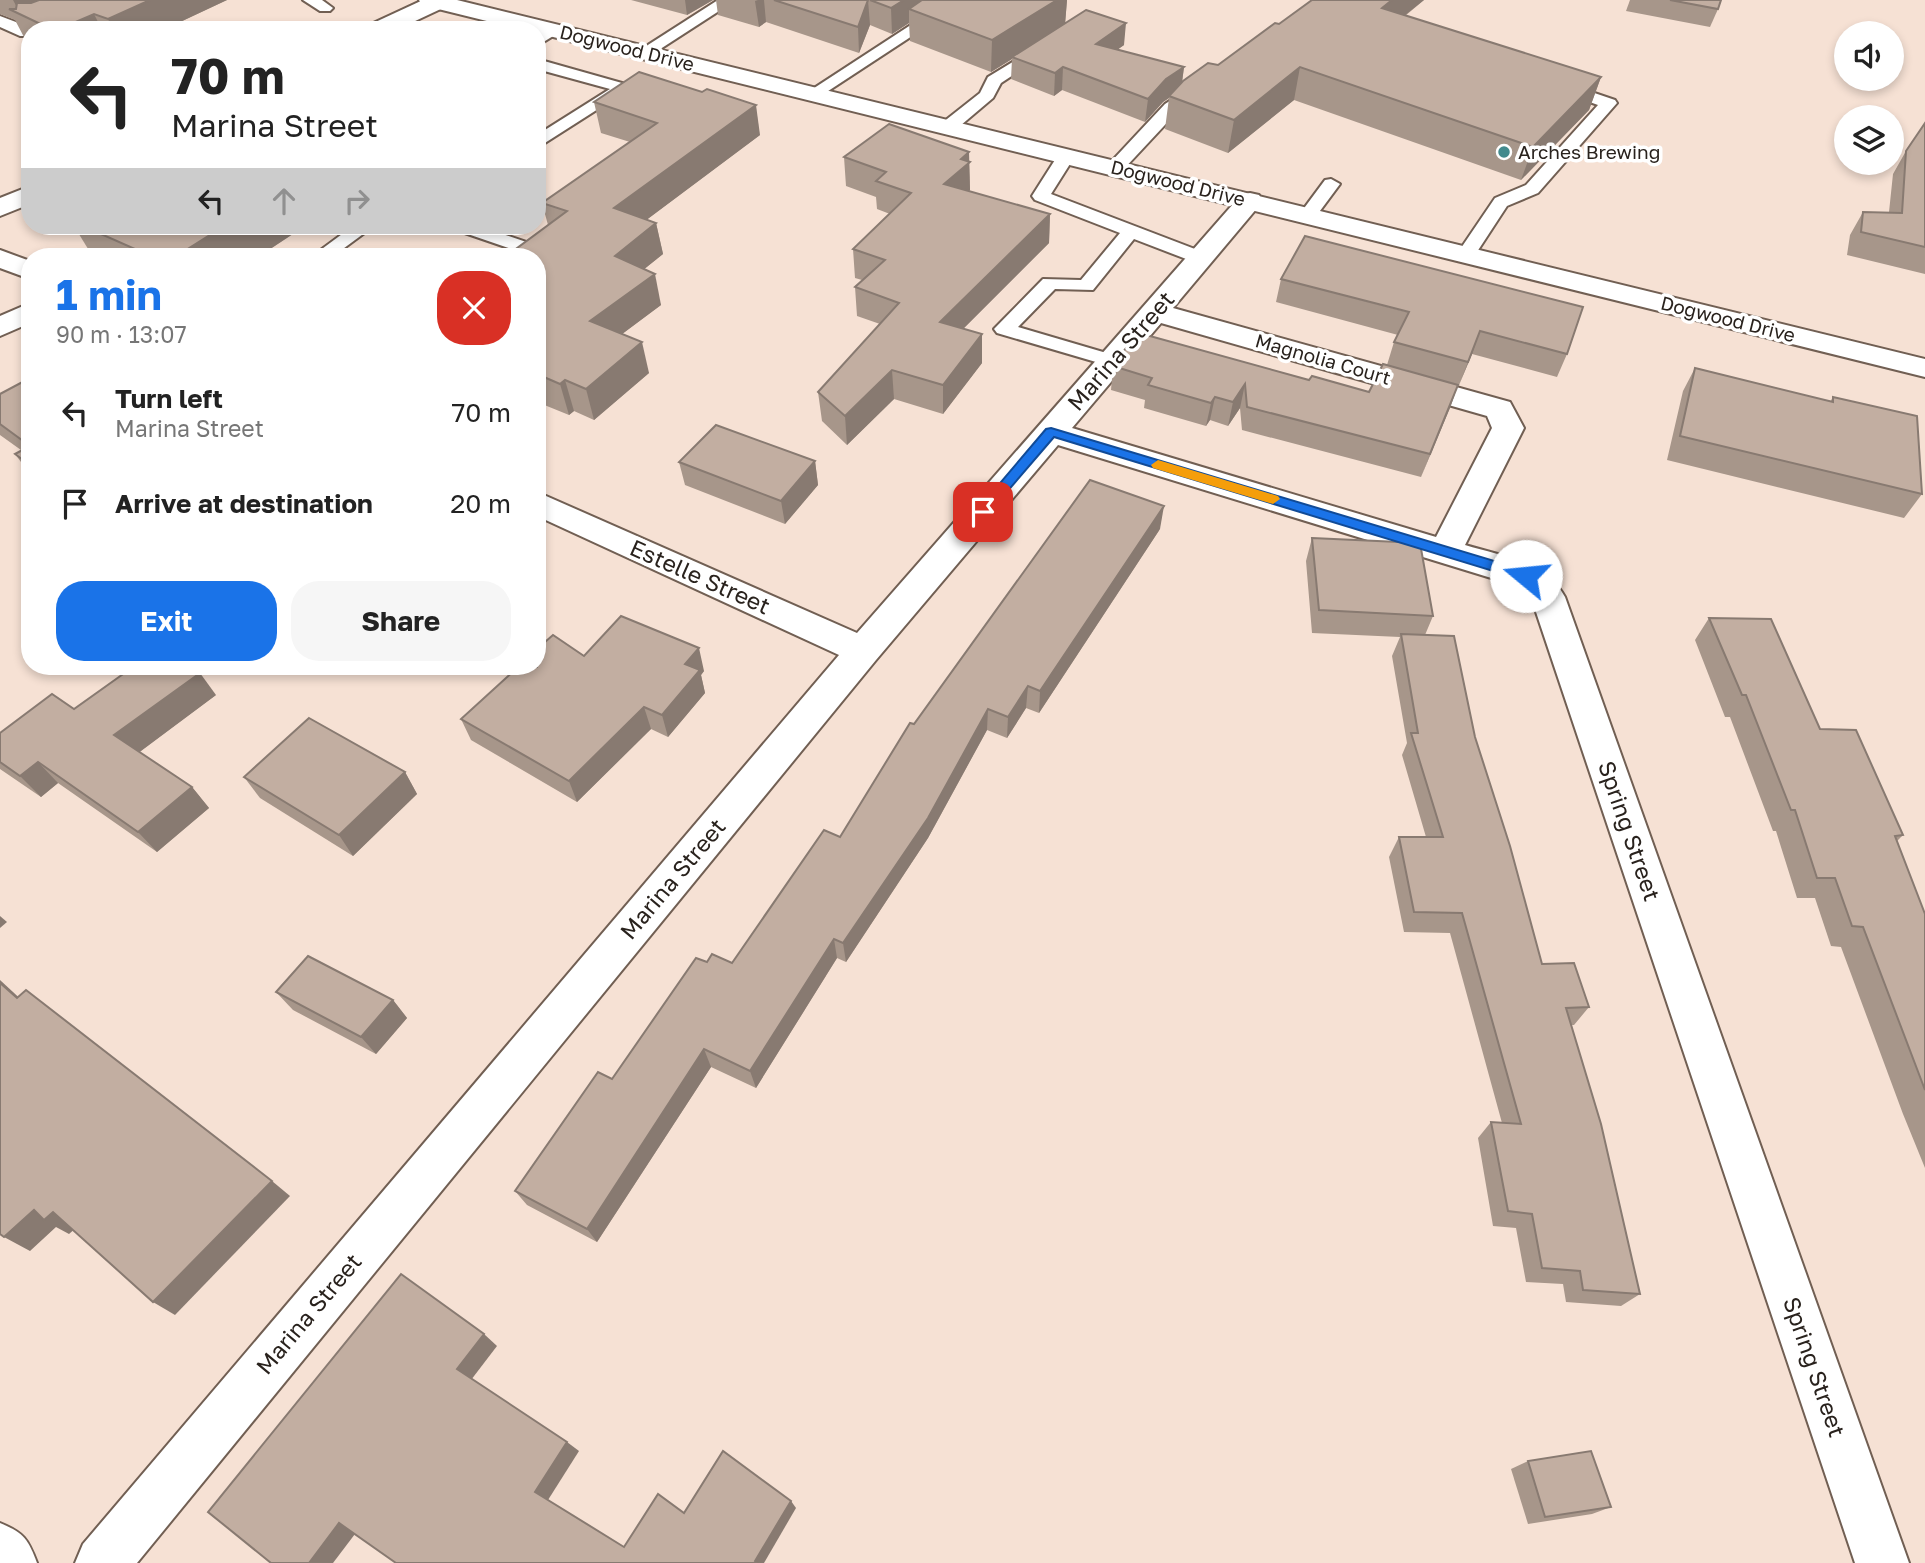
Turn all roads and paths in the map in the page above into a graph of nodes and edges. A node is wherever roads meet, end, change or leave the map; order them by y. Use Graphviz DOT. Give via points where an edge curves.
graph roads {
  1 [pos="311,0"];
  2 [pos="728,0"];
  3 [pos="959,0"];
  4 [pos="433,1"];
  5 [pos="325,8"];
  6 [pos="0,20"];
  7 [pos="395,21"];
  8 [pos="499,21"];
  9 [pos="21,31"];
  10 [pos="546,35"];
  11 [pos="1060,37"];
  12 [pos="645,52"];
  13 [pos="546,67"];
  14 [pos="1547,82"];
  15 [pos="1205,83"];
  16 [pos="813,94"];
  17 [pos="947,127"];
  18 [pos="546,137"];
  19 [pos="1066,156"];
  20 [pos="1115,168"];
  21 [pos="1331,184"];
  22 [pos="21,198"];
  23 [pos="1250,201"];
  24 [pos="0,208"];
  25 [pos="1308,215"];
  26 [pos="1131,231"];
  27 [pos="352,235"];
  28 [pos="489,235"];
  29 [pos="333,248"];
  30 [pos="528,248"];
  31 [pos="1466,254"];
  32 [pos="0,258"];
  33 [pos="1201,258"];
  34 [pos="21,267"];
  35 [pos="1155,312"];
  36 [pos="21,316"];
  37 [pos="0,327"];
  38 [pos="1113,361"];
  39 [pos="1925,368"];
  40 [pos="1051,432"];
  41 [pos="546,507"];
  42 [pos="1445,551"];
  43 [pos="863,651"];
  44 [pos="0,1550"];
  45 [pos="10,1563"];
  46 [pos="102,1563"];
  47 [pos="1882,1563"];
  1 -- 5 [label="lane"];
  2 -- 12 [label="lane"];
  3 -- 16 [label="lane"];
  4 -- 7 [label="street"];
  4 -- 8 [label="street, Dogwood Drive"];
  6 -- 9 [label="lane"];
  10 -- 12 [label="street, Dogwood Drive"];
  11 -- 17 [label="lane" via="994,80 987,95"];
  12 -- 16 [label="street, Dogwood Drive"];
  13 -- 18 [label="lane" via="623,88"];
  14 -- 31 [label="lane" via="1609,103 1532,189 1501,202"];
  15 -- 20 [label="lane" via="1171,108"];
  16 -- 17 [label="street, Dogwood Drive"];
  17 -- 19 [label="street, Dogwood Drive"];
  19 -- 20 [label="street, Dogwood Drive"];
  19 -- 26 [label="lane" via="1041,196"];
  20 -- 23 [label="street, Dogwood Drive"];
  21 -- 25 [label="lane"];
  22 -- 24 [label="street"];
  23 -- 25 [label="street, Dogwood Drive"];
  23 -- 33 [label="street, Marina Street"];
  25 -- 31 [label="street, Dogwood Drive"];
  26 -- 33 [label="lane"];
  26 -- 38 [label="lane" via="1086,286 1050,283 1004,329"];
  27 -- 29 [label="lane"];
  28 -- 30 [label="lane"];
  31 -- 39 [label="street, Dogwood Drive"];
  32 -- 34 [label="street"];
  33 -- 35 [label="street, Marina Street"];
  35 -- 38 [label="street, Marina Street"];
  35 -- 42 [label="street, Magnolia Court" via="1499,409 1508,428"];
  36 -- 37 [label="street"];
  38 -- 40 [label="street, Marina Street"];
  40 -- 42 [label="street, Spring Street"];
  40 -- 43 [label="street, Marina Street"];
  41 -- 43 [label="street, Estelle Street"];
  42 -- 47 [label="street, Spring Street" via="1526,576 1548,597"];
  43 -- 46 [label="street, Marina Street"];
  44 -- 45 [label="street"];
}
